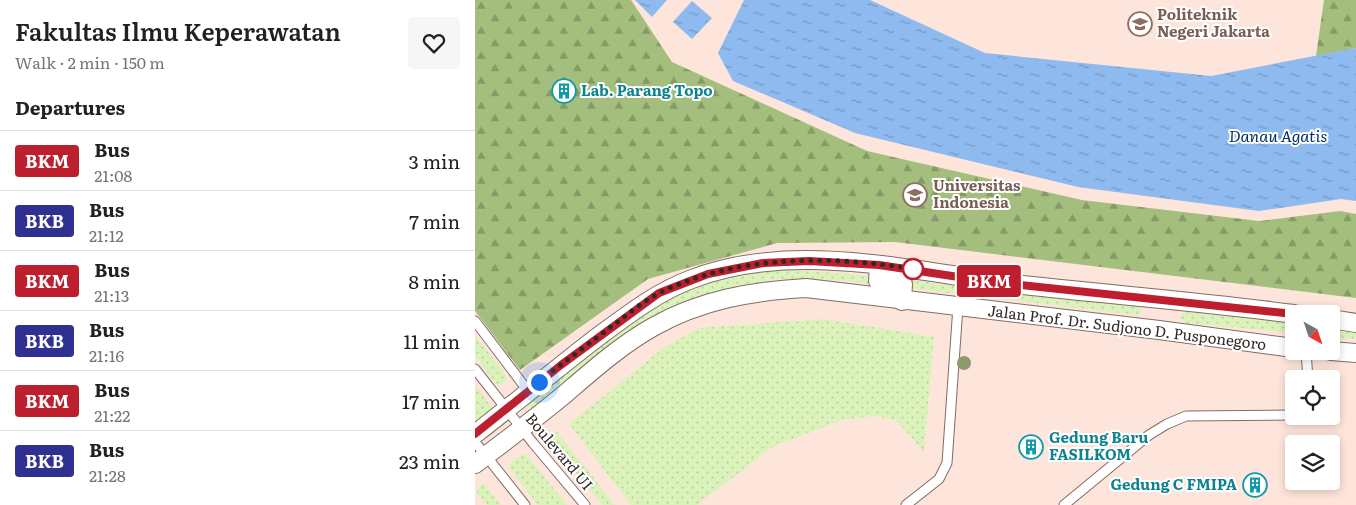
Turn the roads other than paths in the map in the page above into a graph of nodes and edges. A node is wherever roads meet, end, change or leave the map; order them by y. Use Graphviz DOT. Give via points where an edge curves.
graph roads {
  1 [pos="879,265"];
  2 [pos="902,300"];
  3 [pos="1164,301"];
  4 [pos="958,306"];
  5 [pos="1285,313"];
  6 [pos="1340,320"];
  7 [pos="475,321"];
  8 [pos="1356,323"];
  9 [pos="1159,330"];
  10 [pos="1285,347"];
  11 [pos="1340,352"];
  12 [pos="1356,353"];
  13 [pos="475,369"];
  14 [pos="528,391"];
  15 [pos="506,410"];
  16 [pos="1285,415"];
  17 [pos="522,428"];
  18 [pos="475,434"];
  19 [pos="479,454"];
  20 [pos="525,505"];
  21 [pos="585,505"];
  22 [pos="906,505"];
  23 [pos="1064,505"];
  1 -- 2 [label="street" via="878,281 903,284"];
  1 -- 3 [label="street, Jalan Prof. Dr. Sudjono D. Pusponegoro" via="992,282"];
  1 -- 14 [label="street, Jalan Prof. Dr. Sudjono D. Pusponegoro" via="809,261 763,263 694,278 659,293 639,306"];
  2 -- 4 [label="street, Jalan Prof. Dr. Sudjono D. Pusponegoro"];
  2 -- 17 [label="street, Jalan Prof. Dr. Sudjono D. Pusponegoro" via="806,288 731,296 696,307 652,327"];
  3 -- 5 [label="street, Jalan Prof. Dr. Sudjono D. Pusponegoro"];
  3 -- 9 [label="street"];
  4 -- 9 [label="street, Jalan Prof. Dr. Sudjono D. Pusponegoro"];
  4 -- 22 [label="lane" via="947,463 939,478"];
  6 -- 8 [label="street"];
  7 -- 14 [label="lane"];
  9 -- 10 [label="street, Jalan Prof. Dr. Sudjono D. Pusponegoro"];
  11 -- 12 [label="street"];
  13 -- 15 [label="lane, Boulevard UI"];
  14 -- 15 [label="street, Jalan Prof. Dr. Sudjono D. Pusponegoro"];
  15 -- 17 [label="lane, Boulevard UI"];
  15 -- 18 [label="street, Jalan Prof. Dr. Sudjono D. Pusponegoro"];
  16 -- 23 [label="lane" via="1186,416 1149,435"];
  17 -- 19 [label="street, Jalan Prof. Dr. Sudjono D. Pusponegoro"];
  17 -- 21 [label="lane, Boulevard UI"];
  19 -- 20 [label="lane"];
}
